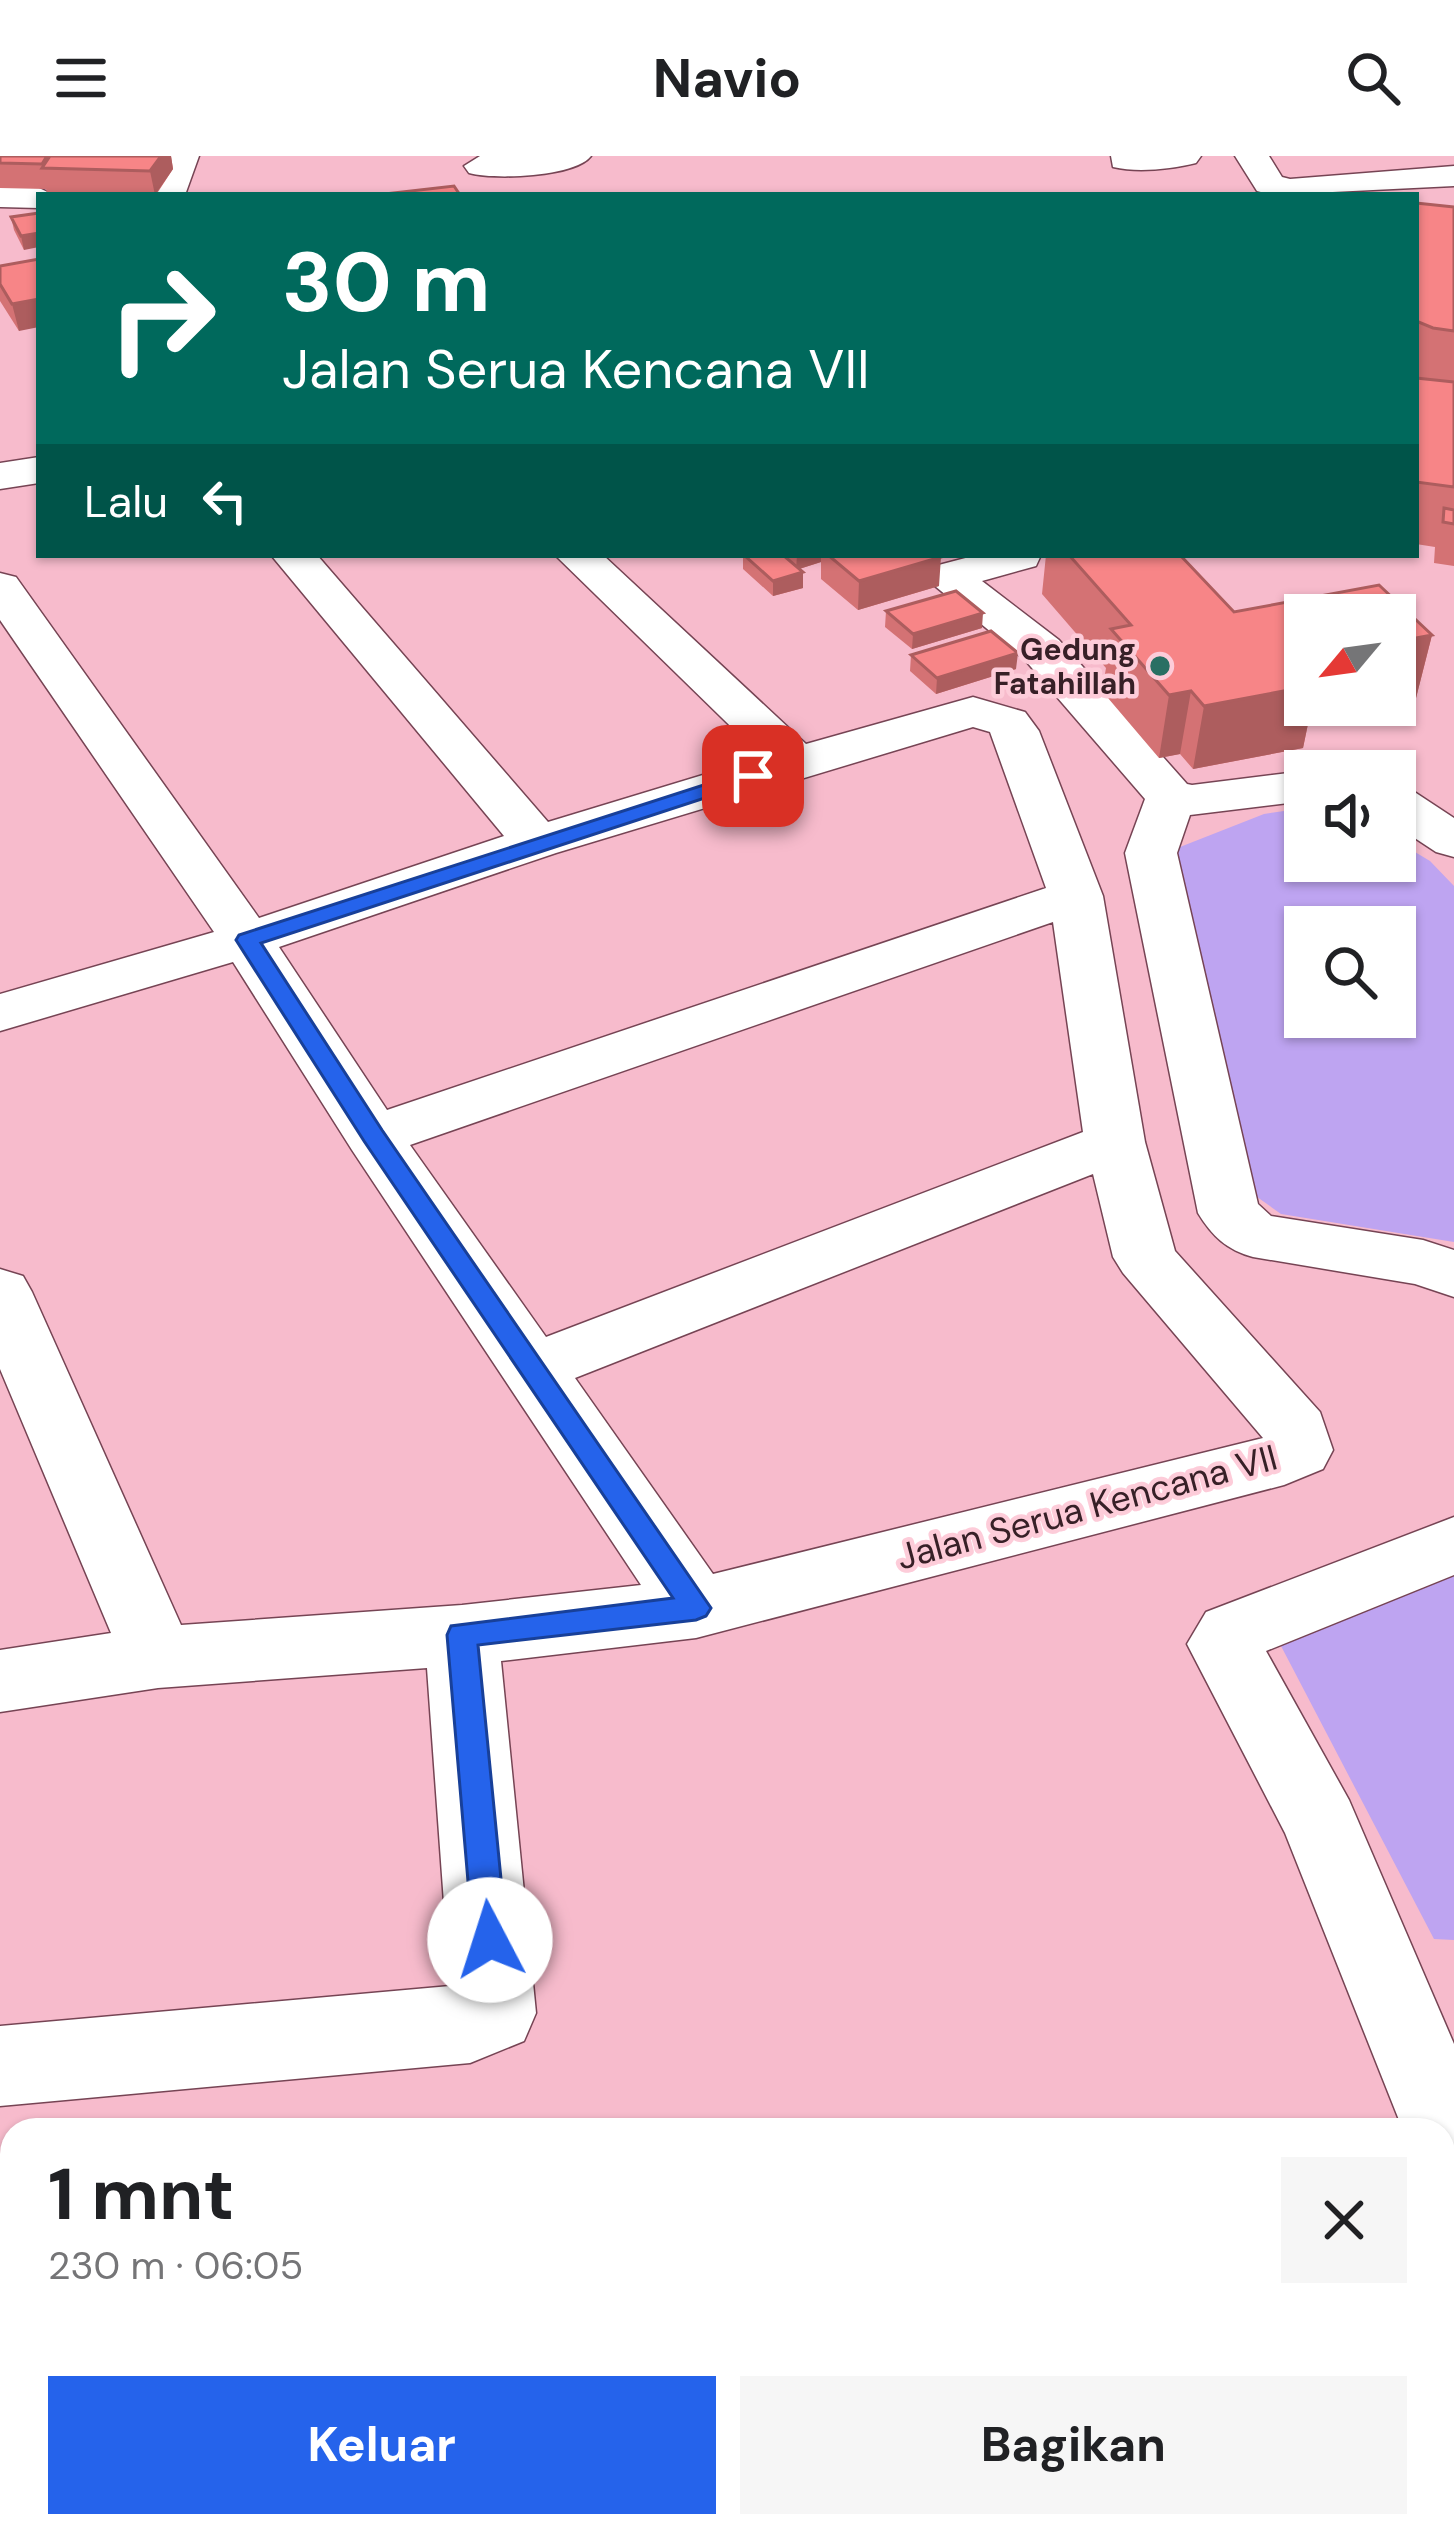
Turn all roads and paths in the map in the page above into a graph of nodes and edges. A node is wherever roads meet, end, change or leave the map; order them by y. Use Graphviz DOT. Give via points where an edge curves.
graph roads {
  1 [pos="182,156"];
  2 [pos="574,156"];
  3 [pos="1184,156"];
  4 [pos="1252,156"];
  5 [pos="1123,158"];
  6 [pos="481,166"];
  7 [pos="1454,176"];
  8 [pos="169,192"];
  9 [pos="1148,192"];
  10 [pos="1290,192"];
  11 [pos="0,197"];
  12 [pos="36,198"];
  13 [pos="36,470"];
  14 [pos="0,476"];
  15 [pos="295,558"];
  16 [pos="580,558"];
  17 [pos="1016,558"];
  18 [pos="0,587"];
  19 [pos="796,762"];
  20 [pos="1284,789"];
  21 [pos="1171,796"];
  22 [pos="1416,816"];
  23 [pos="1454,841"];
  24 [pos="538,842"];
  25 [pos="1076,896"];
  26 [pos="247,940"];
  27 [pos="0,1013"];
  28 [pos="373,1136"];
  29 [pos="1115,1142"];
  30 [pos="1454,1274"];
  31 [pos="0,1292"];
  32 [pos="535,1367"];
  33 [pos="1454,1545"];
  34 [pos="696,1608"];
  35 [pos="462,1635"];
  36 [pos="158,1657"];
  37 [pos="0,1681"];
  38 [pos="1425,2002"];
  39 [pos="0,2066"];
  40 [pos="1448,2118"];
  1 -- 8 [label="street"];
  2 -- 6 [label="street"];
  3 -- 5 [label="street"];
  4 -- 10 [label="street" via="1269,184"];
  5 -- 9 [label="street"];
  7 -- 10 [label="street"];
  11 -- 12 [label="street"];
  13 -- 14 [label="street"];
  15 -- 24 [label="street"];
  16 -- 19 [label="street"];
  17 -- 21 [label="street" via="947,577 1042,650"];
  18 -- 26 [label="street"];
  19 -- 24 [label="street, Jalan Serua Kencana VII"];
  19 -- 25 [label="street, Jalan Serua Kencana VII" via="973,712 1008,722"];
  20 -- 21 [label="street"];
  21 -- 30 [label="street" via="1150,853 1229,1213 1253,1235"];
  22 -- 23 [label="street"];
  24 -- 26 [label="street, Jalan Serua Kencana VII"];
  25 -- 28 [label="street"];
  25 -- 29 [label="street, Jalan Serua Kencana VII"];
  26 -- 27 [label="street, Jalan Serua Kencana VII"];
  26 -- 28 [label="street"];
  28 -- 32 [label="street"];
  29 -- 32 [label="street"];
  29 -- 34 [label="street, Jalan Serua Kencana VII" via="1145,1257 1296,1430 1299,1450"];
  31 -- 36 [label="street"];
  32 -- 34 [label="street"];
  33 -- 38 [label="street" via="1232,1633 1224,1644"];
  34 -- 35 [label="street, Jalan Serua Kencana VII"];
  35 -- 36 [label="street, Jalan Serua Kencana VII"];
  35 -- 39 [label="street" via="494,2013 470,2024"];
  36 -- 37 [label="street, Jalan Serua Kencana VII"];
  38 -- 40 [label="street"];
}
